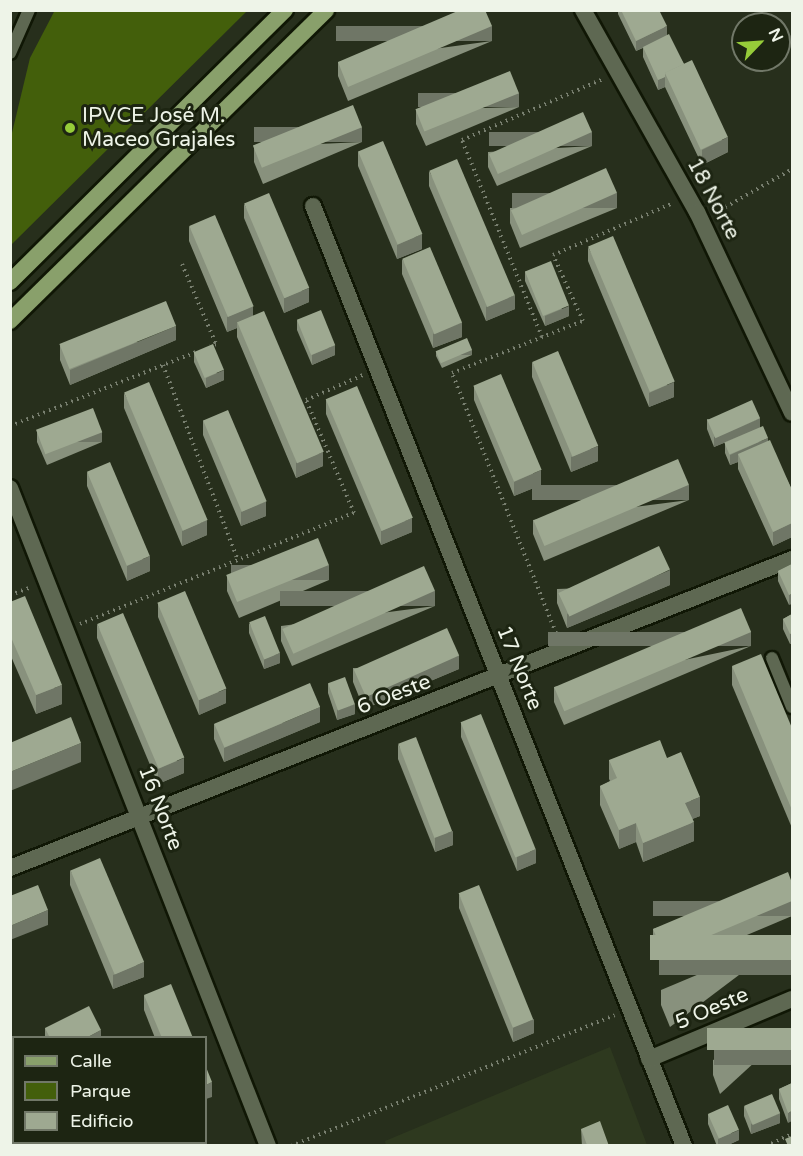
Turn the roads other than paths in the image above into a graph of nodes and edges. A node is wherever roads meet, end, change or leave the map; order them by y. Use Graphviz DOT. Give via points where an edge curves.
graph roads {
  1 [pos="29,10"];
  2 [pos="285,10"];
  3 [pos="326,10"];
  4 [pos="583,10"];
  5 [pos="10,53"];
  6 [pos="313,206"];
  7 [pos="10,282"];
  8 [pos="10,321"];
  9 [pos="792,413"];
  10 [pos="10,488"];
  11 [pos="792,559"];
  12 [pos="772,658"];
  13 [pos="499,678"];
  14 [pos="792,707"];
  15 [pos="140,818"];
  16 [pos="10,868"];
  17 [pos="792,999"];
  18 [pos="649,1059"];
  19 [pos="268,1146"];
  20 [pos="684,1146"];
  1 -- 5 [label="lane"];
  2 -- 7 [label="main road"];
  3 -- 8 [label="main road"];
  4 -- 9 [label="street, 18 Norte" via="701,220"];
  6 -- 13 [label="street, 17 Norte"];
  10 -- 15 [label="street, 16 Norte"];
  11 -- 13 [label="street, 6 Oeste"];
  12 -- 14 [label="lane"];
  13 -- 15 [label="street, 6 Oeste"];
  13 -- 18 [label="street, 17 Norte"];
  15 -- 16 [label="street, 6 Oeste"];
  15 -- 19 [label="street, 16 Norte"];
  17 -- 18 [label="street, 5 Oeste"];
  18 -- 20 [label="street, 17 Norte"];
}
